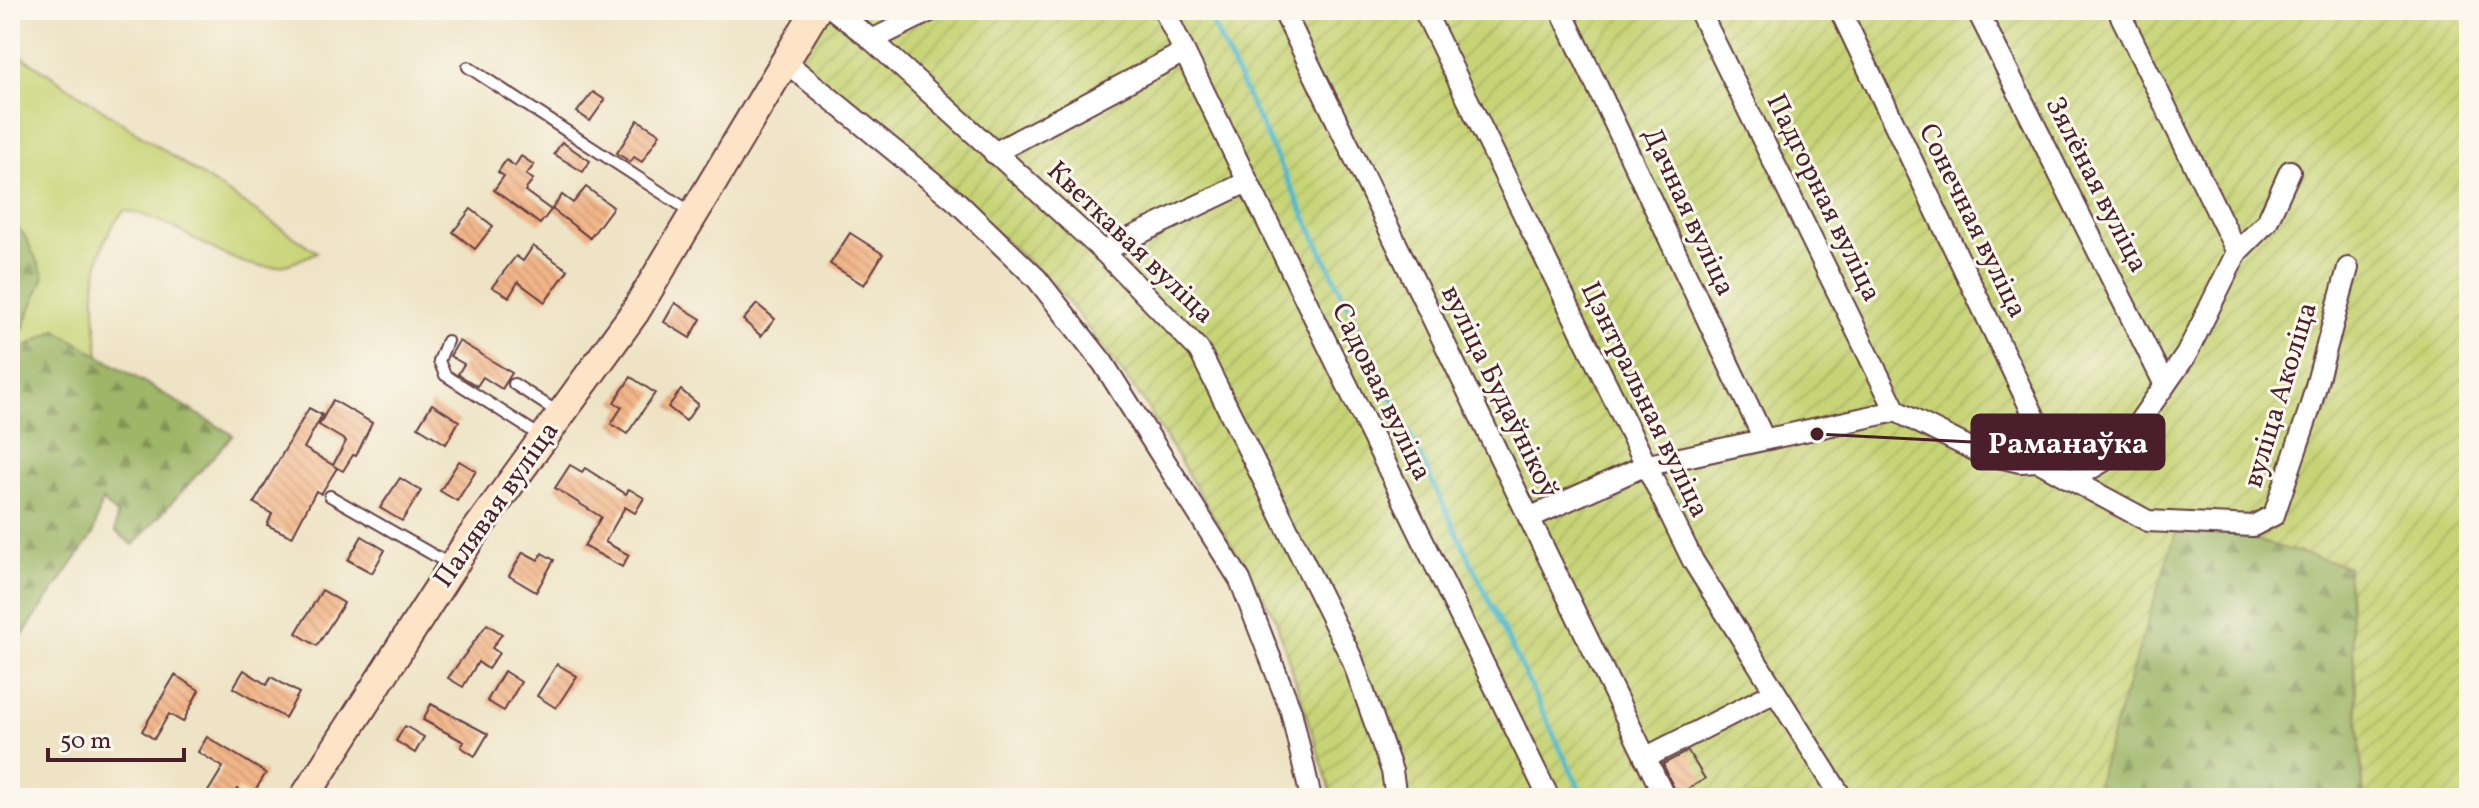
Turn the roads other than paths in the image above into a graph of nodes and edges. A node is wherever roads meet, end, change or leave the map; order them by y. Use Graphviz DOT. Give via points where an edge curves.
graph roads {
  1 [pos="816,10"];
  2 [pos="834,10"];
  3 [pos="932,10"];
  4 [pos="1164,10"];
  5 [pos="1283,10"];
  6 [pos="1424,10"];
  7 [pos="1561,10"];
  8 [pos="1699,10"];
  9 [pos="1840,10"];
  10 [pos="1977,10"];
  11 [pos="2118,10"];
  12 [pos="872,40"];
  13 [pos="1184,52"];
  14 [pos="787,63"];
  15 [pos="468,67"];
  16 [pos="994,153"];
  17 [pos="2290,171"];
  18 [pos="1247,182"];
  19 [pos="696,215"];
  20 [pos="1103,251"];
  21 [pos="2237,252"];
  22 [pos="2348,268"];
  23 [pos="447,341"];
  24 [pos="514,384"];
  25 [pos="2165,385"];
  26 [pos="1896,411"];
  27 [pos="561,414"];
  28 [pos="544,438"];
  29 [pos="1764,439"];
  30 [pos="2038,461"];
  31 [pos="1644,466"];
  32 [pos="2072,480"];
  33 [pos="330,496"];
  34 [pos="1529,518"];
  35 [pos="452,566"];
  36 [pos="1775,692"];
  37 [pos="1645,758"];
  38 [pos="304,798"];
  39 [pos="1311,798"];
  40 [pos="1396,798"];
  41 [pos="1549,798"];
  42 [pos="1665,798"];
  43 [pos="1842,798"];
  1 -- 14 [label="main road, Палявая вуліца"];
  2 -- 12 [label="street, Кветкавая вуліца"];
  3 -- 12 [label="street"];
  4 -- 13 [label="street, Садовая вуліца"];
  5 -- 34 [label="street, вуліца Будаўнікоў"];
  6 -- 31 [label="street, Цэнтральная вуліца"];
  7 -- 29 [label="street, Дачная вуліца"];
  8 -- 26 [label="street, Падгорная вуліца"];
  9 -- 30 [label="street, Сонечная вуліца" via="2038,424"];
  10 -- 25 [label="street, Зялёная вуліца"];
  11 -- 21 [label="street"];
  12 -- 16 [label="street, Кветкавая вуліца"];
  13 -- 16 [label="street"];
  13 -- 18 [label="street, Садовая вуліца"];
  14 -- 19 [label="main road, Палявая вуліца"];
  14 -- 39 [label="street" via="957,202 1037,279 1103,363 1240,580 1291,711"];
  15 -- 19 [label="lane"];
  16 -- 20 [label="street, Кветкавая вуліца"];
  17 -- 21 [label="street" via="2267,222"];
  18 -- 20 [label="street"];
  18 -- 41 [label="street, Садовая вуліца"];
  19 -- 27 [label="main road, Палявая вуліца"];
  20 -- 40 [label="street, Кветкавая вуліца" via="1199,350 1352,659 1392,771"];
  21 -- 25 [label="street" via="2186,355"];
  22 -- 32 [label="street, вуліца Аколіца" via="2274,515 2253,526 2148,521"];
  23 -- 28 [label="lane" via="439,361 445,375"];
  24 -- 27 [label="lane"];
  25 -- 32 [label="street" via="2114,455"];
  26 -- 29 [label="street"];
  26 -- 30 [label="street" via="1978,452"];
  27 -- 28 [label="main road, Палявая вуліца"];
  28 -- 35 [label="main road, Палявая вуліца"];
  29 -- 31 [label="street"];
  30 -- 32 [label="street, вуліца Аколіца"];
  31 -- 34 [label="street"];
  31 -- 36 [label="street, Цэнтральная вуліца" via="1693,561"];
  33 -- 35 [label="lane"];
  34 -- 37 [label="street, вуліца Будаўнікоў"];
  35 -- 38 [label="main road, Палявая вуліца"];
  36 -- 37 [label="street"];
  36 -- 43 [label="street, Цэнтральная вуліца"];
  37 -- 42 [label="street, вуліца Будаўнікоў"];
}
